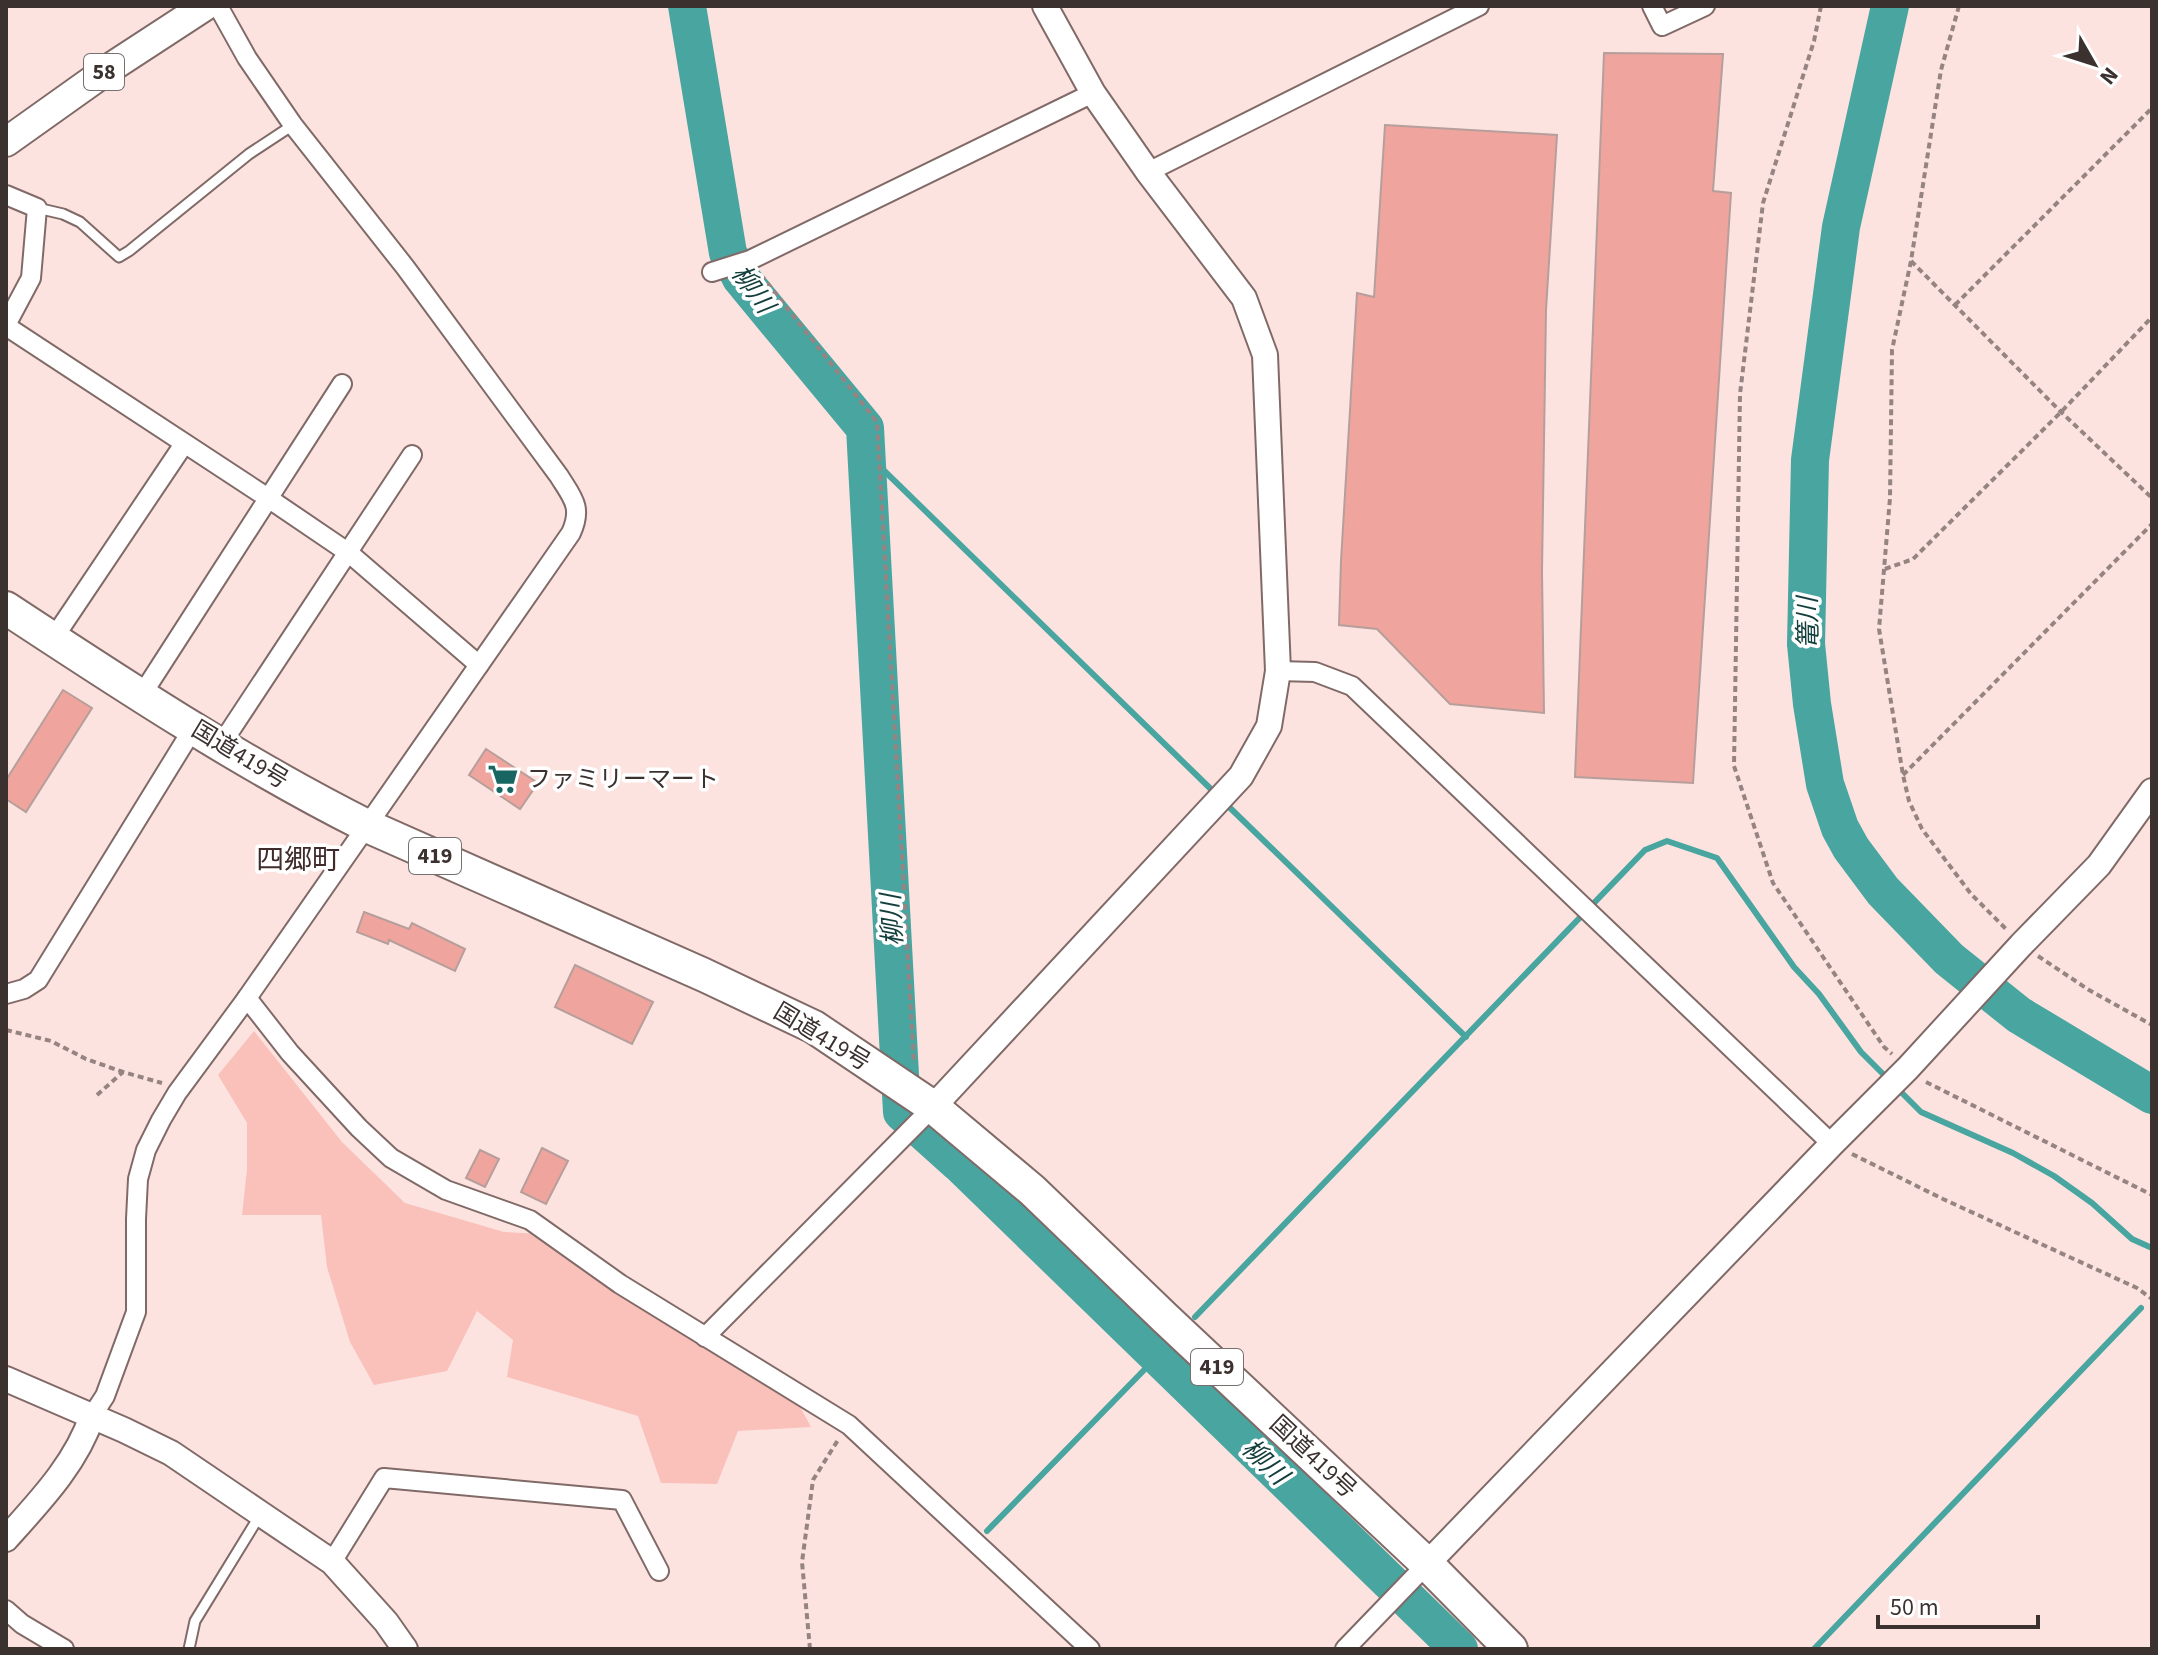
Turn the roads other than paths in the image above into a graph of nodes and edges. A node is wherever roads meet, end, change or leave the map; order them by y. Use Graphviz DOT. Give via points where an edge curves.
graph roads {
  1 [pos="205,6"];
  2 [pos="218,6"];
  3 [pos="1045,6"];
  4 [pos="1479,6"];
  5 [pos="1652,6"];
  6 [pos="1705,6"];
  7 [pos="1093,93"];
  8 [pos="293,125"];
  9 [pos="6,142"];
  10 [pos="1148,172"];
  11 [pos="6,195"];
  12 [pos="37,208"];
  13 [pos="712,272"];
  14 [pos="6,326"];
  15 [pos="342,384"];
  16 [pos="184,444"];
  17 [pos="412,455"];
  18 [pos="268,498"];
  19 [pos="349,553"];
  20 [pos="6,608"];
  21 [pos="53,639"];
  22 [pos="479,665"];
  23 [pos="1278,671"];
  24 [pos="141,696"];
  25 [pos="194,727"];
  26 [pos="220,746"];
  27 [pos="2152,791"];
  28 [pos="365,825"];
  29 [pos="6,994"];
  30 [pos="247,998"];
  31 [pos="924,1101"];
  32 [pos="1832,1144"];
  33 [pos="705,1337"];
  34 [pos="6,1379"];
  35 [pos="92,1416"];
  36 [pos="261,1514"];
  37 [pos="6,1539"];
  38 [pos="332,1562"];
  39 [pos="659,1571"];
  40 [pos="1420,1572"];
  41 [pos="6,1610"];
  42 [pos="64,1649"];
  43 [pos="189,1649"];
  44 [pos="405,1649"];
  45 [pos="1090,1649"];
  46 [pos="1345,1649"];
  47 [pos="1511,1649"];
  1 -- 9 [label="main road, 58"];
  2 -- 8 [label="street"];
  3 -- 7 [label="street"];
  4 -- 10 [label="street"];
  5 -- 6 [label="street" via="1662,26"];
  7 -- 10 [label="street"];
  7 -- 13 [label="street" via="749,260"];
  8 -- 12 [label="lane" via="119,257 80,222"];
  8 -- 22 [label="street" via="405,267 576,504 571,533"];
  10 -- 23 [label="street" via="1244,298 1265,355"];
  11 -- 12 [label="street"];
  12 -- 14 [label="street" via="31,278"];
  14 -- 16 [label="street"];
  15 -- 18 [label="street"];
  16 -- 18 [label="street"];
  16 -- 21 [label="street"];
  17 -- 19 [label="street"];
  18 -- 19 [label="street"];
  18 -- 24 [label="street"];
  19 -- 22 [label="street"];
  19 -- 26 [label="street"];
  20 -- 21 [label="highway, 国道419号 / 419"];
  21 -- 24 [label="highway, 国道419号 / 419"];
  22 -- 28 [label="street"];
  23 -- 31 [label="street" via="1269,726 1241,776"];
  23 -- 32 [label="street" via="1315,672 1352,686"];
  24 -- 25 [label="highway, 国道419号 / 419"];
  25 -- 26 [label="highway, 国道419号 / 419"];
  25 -- 29 [label="street" via="38,980"];
  26 -- 28 [label="highway, 国道419号 / 419"];
  27 -- 32 [label="street" via="2099,865"];
  28 -- 30 [label="street"];
  28 -- 31 [label="highway, 国道419号 / 419" via="814,1027"];
  30 -- 33 [label="street" via="290,1053 391,1158 446,1190 530,1220"];
  30 -- 35 [label="street" via="179,1091 146,1150 138,1179 136,1312 105,1396"];
  31 -- 33 [label="street" via="907,1134"];
  31 -- 40 [label="highway, 国道419号 / 419" via="1032,1190"];
  32 -- 40 [label="street"];
  33 -- 45 [label="street" via="849,1425"];
  34 -- 35 [label="street"];
  35 -- 36 [label="street" via="171,1453"];
  35 -- 37 [label="street" via="69,1461"];
  36 -- 38 [label="street"];
  36 -- 43 [label="lane" via="195,1621"];
  38 -- 39 [label="street" via="384,1478 622,1500"];
  38 -- 44 [label="street"];
  40 -- 46 [label="street"];
  40 -- 47 [label="highway, 国道419号 / 419"];
  41 -- 42 [label="street"];
}
